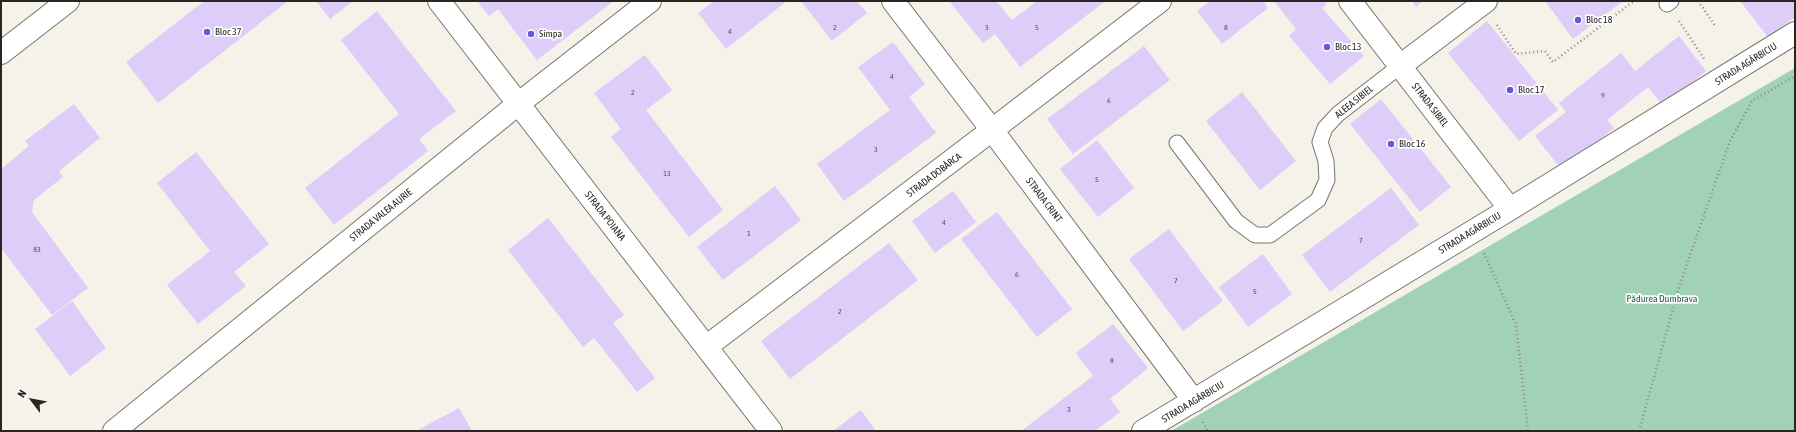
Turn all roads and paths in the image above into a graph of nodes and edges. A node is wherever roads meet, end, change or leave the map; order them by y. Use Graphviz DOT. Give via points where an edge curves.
graph roads {
  1 [pos="68,1"];
  2 [pos="439,1"];
  3 [pos="650,1"];
  4 [pos="893,1"];
  5 [pos="1160,1"];
  6 [pos="1350,1"];
  7 [pos="1486,1"];
  8 [pos="1634,1"];
  9 [pos="1698,1"];
  10 [pos="1669,2"];
  11 [pos="1497,26"];
  12 [pos="1716,27"];
  13 [pos="1795,33"];
  14 [pos="1,53"];
  15 [pos="1400,66"];
  16 [pos="1795,76"];
  17 [pos="1719,80"];
  18 [pos="518,104"];
  19 [pos="992,130"];
  20 [pos="1177,143"];
  21 [pos="1510,209"];
  22 [pos="1474,231"];
  23 [pos="706,346"];
  24 [pos="1194,401"];
  25 [pos="114,431"];
  26 [pos="771,431"];
  27 [pos="1143,431"];
  28 [pos="1528,431"];
  29 [pos="1639,431"];
  1 -- 14 [label="street"];
  2 -- 18 [label="street, STRADA POIANA"];
  3 -- 18 [label="street, STRADA VALEA AURIE"];
  4 -- 19 [label="street, STRADA CRINT"];
  5 -- 19 [label="street, STRADA DOBÂRCA"];
  6 -- 15 [label="street, STRADA SIBIEL"];
  7 -- 15 [label="street, ALEEA SIBIEL"];
  8 -- 11 [label="path" via="1554,62 1545,51 1516,54"];
  9 -- 12 [label="path"];
  10 -- 17 [label="path"];
  13 -- 17 [label="street, STRADA AGÂRBICIU"];
  15 -- 20 [label="lane, ALEEA SIBIEL" via="1338,114 1325,128 1320,142 1326,161 1327,180 1318,200 1270,235 1255,235 1236,221"];
  15 -- 21 [label="street, STRADA SIBIEL"];
  16 -- 29 [label="path" via="1752,101 1730,141 1680,284"];
  17 -- 21 [label="street, STRADA AGÂRBICIU"];
  18 -- 23 [label="street, STRADA POIANA"];
  18 -- 25 [label="street, STRADA VALEA AURIE"];
  19 -- 23 [label="street, STRADA DOBÂRCA"];
  19 -- 24 [label="street, STRADA CRINT"];
  21 -- 22 [label="street, STRADA AGÂRBICIU"];
  22 -- 24 [label="street, STRADA AGÂRBICIU"];
  22 -- 28 [label="path" via="1516,325"];
  23 -- 26 [label="street, STRADA POIANA"];
  24 -- 27 [label="street, STRADA AGÂRBICIU"];
}
